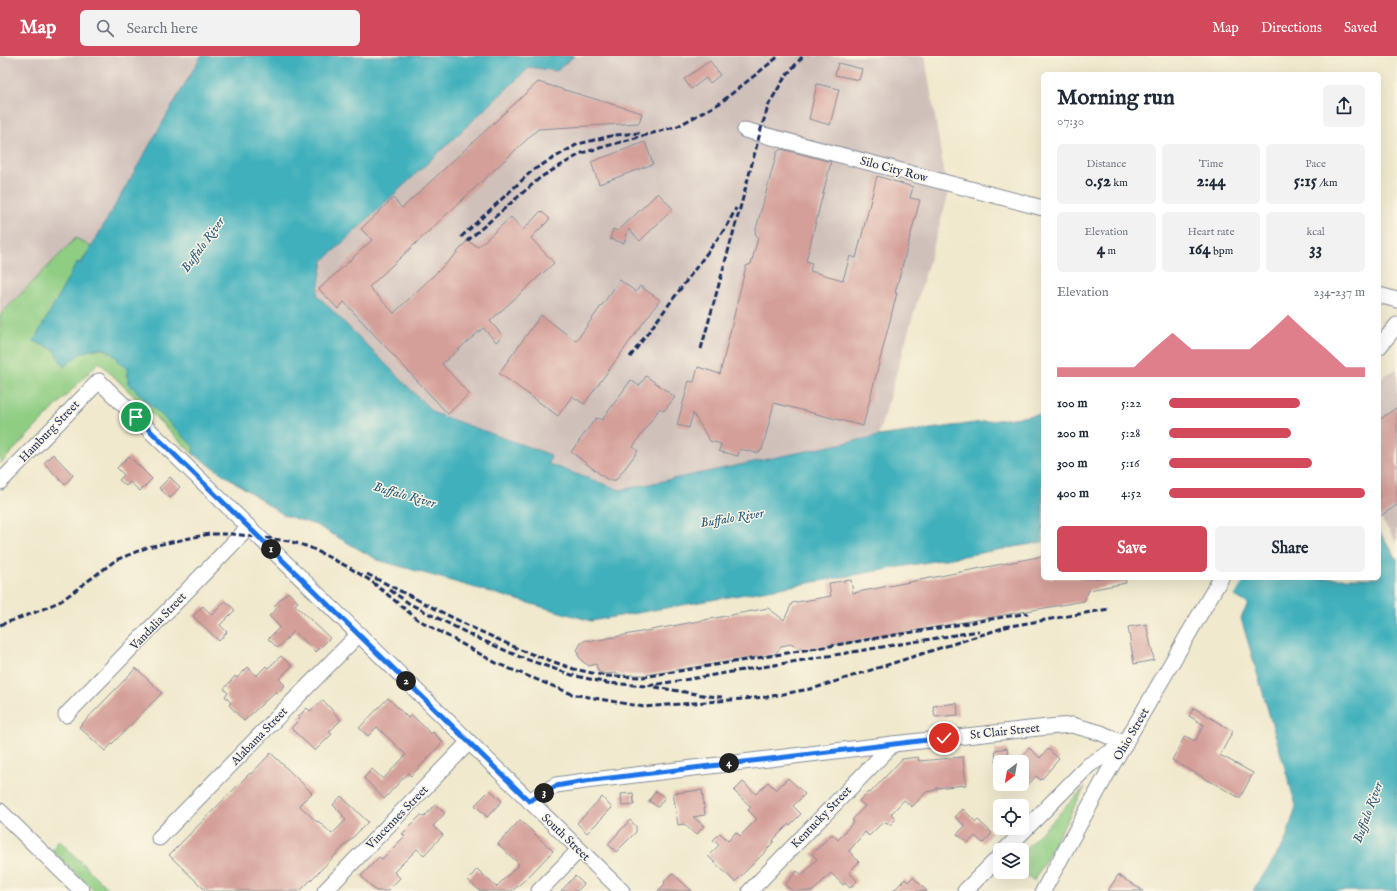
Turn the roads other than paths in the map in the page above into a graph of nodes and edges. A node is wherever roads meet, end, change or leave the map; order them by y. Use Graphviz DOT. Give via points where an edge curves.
graph roads {
  1 [pos="745,130"];
  2 [pos="1041,207"];
  3 [pos="1381,296"];
  4 [pos="1397,300"];
  5 [pos="1397,324"];
  6 [pos="1381,344"];
  7 [pos="99,381"];
  8 [pos="0,482"];
  9 [pos="249,527"];
  10 [pos="1220,580"];
  11 [pos="359,634"];
  12 [pos="66,715"];
  13 [pos="469,742"];
  14 [pos="893,744"];
  15 [pos="1125,744"];
  16 [pos="529,801"];
  17 [pos="0,810"];
  18 [pos="160,838"];
  19 [pos="1012,843"];
  20 [pos="579,850"];
  21 [pos="993,863"];
  22 [pos="82,891"];
  23 [pos="325,891"];
  24 [pos="538,891"];
  25 [pos="622,891"];
  26 [pos="750,891"];
  27 [pos="965,891"];
  28 [pos="1043,891"];
  1 -- 2 [label="street, Silo City Row"];
  3 -- 4 [label="street"];
  5 -- 6 [label="street"];
  7 -- 8 [label="street, Hamburg Street"];
  7 -- 9 [label="street, South Street"];
  9 -- 11 [label="street, South Street"];
  9 -- 12 [label="street, Vandalia Street"];
  10 -- 15 [label="street, Ohio Street"];
  11 -- 13 [label="street, South Street"];
  11 -- 18 [label="street, Alabama Street"];
  13 -- 16 [label="street, South Street"];
  13 -- 23 [label="street, Vincennes Street"];
  14 -- 15 [label="street, St Clair Street" via="1072,725 1101,733"];
  14 -- 16 [label="street, St Clair Street" via="585,781 556,786"];
  14 -- 26 [label="street, Kentucky Street"];
  15 -- 19 [label="street" via="1089,765"];
  15 -- 28 [label="street, Ohio Street"];
  16 -- 20 [label="street, South Street"];
  17 -- 22 [label="street"];
  20 -- 24 [label="street"];
  20 -- 25 [label="street, South Street"];
  21 -- 27 [label="street"];
}
